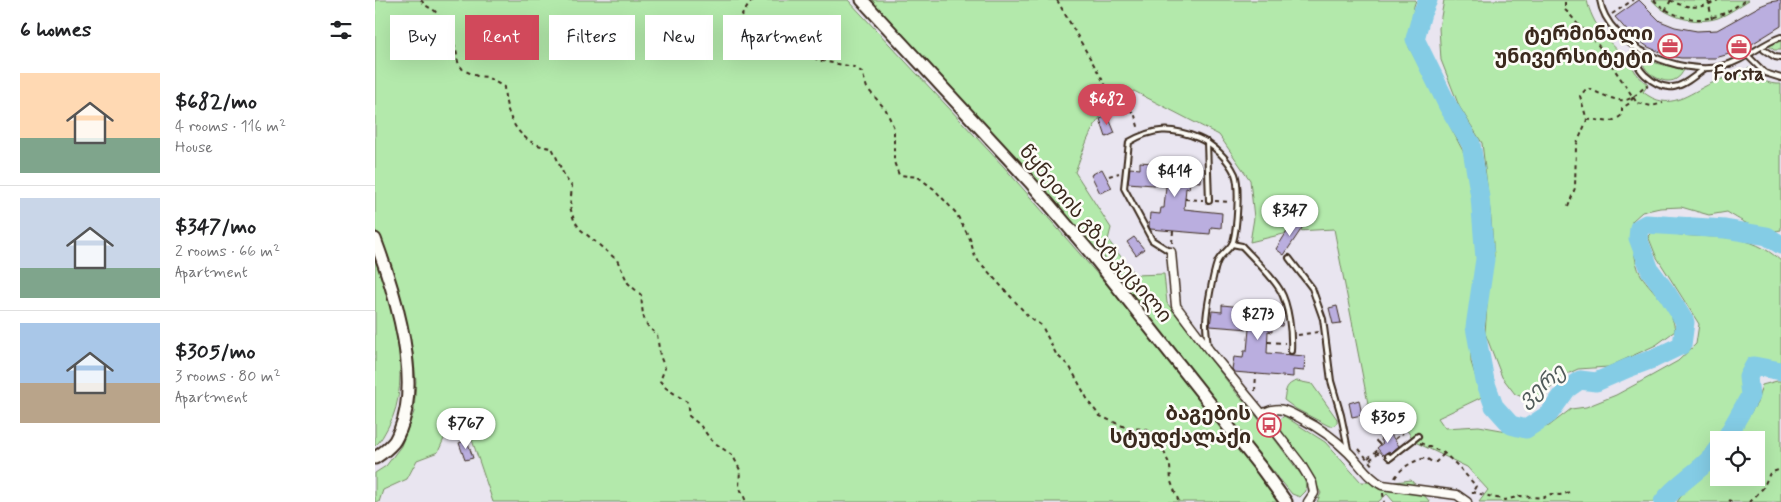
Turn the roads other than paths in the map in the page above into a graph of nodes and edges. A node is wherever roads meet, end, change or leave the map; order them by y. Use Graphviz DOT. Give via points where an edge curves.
graph roads {
  1 [pos="862,0"];
  2 [pos="1600,0"];
  3 [pos="1781,37"];
  4 [pos="1764,50"];
  5 [pos="1637,54"];
  6 [pos="1748,56"];
  7 [pos="1781,58"];
  8 [pos="1704,69"];
  9 [pos="1781,78"];
  10 [pos="1207,142"];
  11 [pos="1209,200"];
  12 [pos="375,239"];
  13 [pos="1232,244"];
  14 [pos="1171,252"];
  15 [pos="1289,258"];
  16 [pos="1209,350"];
  17 [pos="1291,351"];
  18 [pos="1262,414"];
  19 [pos="1418,436"];
  20 [pos="1348,452"];
  21 [pos="1387,456"];
  22 [pos="375,458"];
  23 [pos="1464,501"];
  24 [pos="1286,502"];
  25 [pos="1308,502"];
  1 -- 24 [label="main road, წყნეთის გზატკეცილი" via="1094,257"];
  2 -- 8 [label="lane" via="1601,9 1620,34 1653,58"];
  3 -- 6 [label="lane"];
  4 -- 7 [label="lane"];
  5 -- 8 [label="lane" via="1638,66 1658,85 1670,88 1681,86"];
  6 -- 8 [label="lane" via="1724,66"];
  6 -- 9 [label="lane" via="1765,73"];
  10 -- 11 [label="lane"];
  10 -- 13 [label="lane" via="1235,175 1237,221"];
  10 -- 14 [label="lane" via="1183,132 1161,130 1129,142 1124,188 1152,240"];
  12 -- 22 [label="main road" via="400,318 407,392 405,417 394,443"];
  13 -- 16 [label="lane" via="1217,261 1206,322"];
  13 -- 17 [label="lane" via="1242,246 1280,290 1292,336"];
  14 -- 16 [label="street" via="1176,306"];
  15 -- 20 [label="lane" via="1312,288 1323,319 1331,381"];
  16 -- 18 [label="street"];
  18 -- 20 [label="street" via="1274,408 1286,411 1324,430"];
  18 -- 25 [label="street" via="1312,484 1314,493"];
  19 -- 21 [label="lane" via="1390,458"];
  20 -- 23 [label="street" via="1372,480 1382,485 1457,495"];
}
